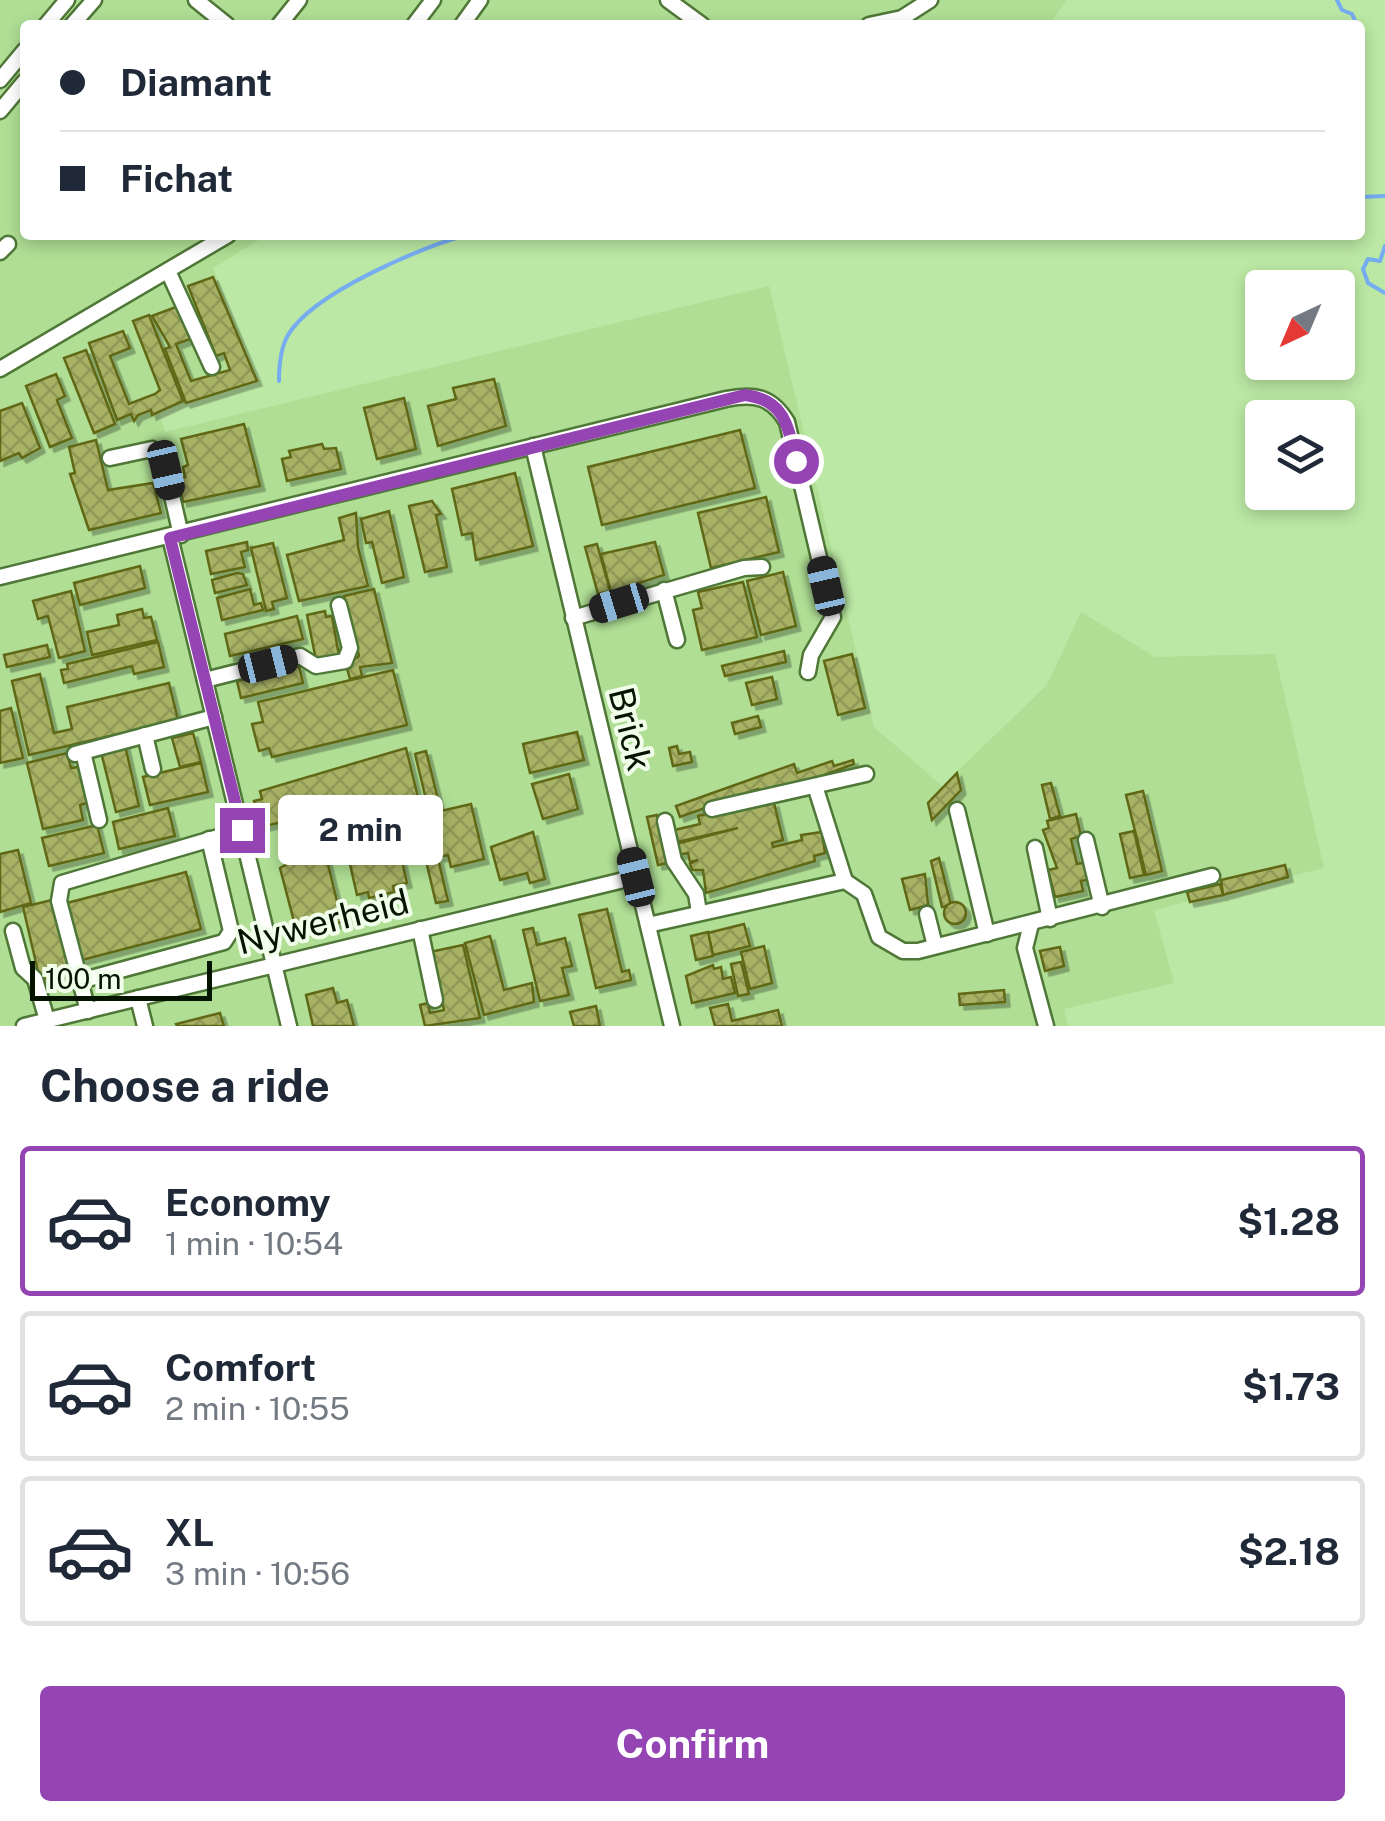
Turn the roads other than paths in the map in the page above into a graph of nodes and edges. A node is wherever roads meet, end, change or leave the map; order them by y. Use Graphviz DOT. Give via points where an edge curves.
graph roads {
  1 [pos="66,0"];
  2 [pos="94,0"];
  3 [pos="196,0"];
  4 [pos="299,0"];
  5 [pos="433,0"];
  6 [pos="668,0"];
  7 [pos="930,0"];
  8 [pos="50,20"];
  9 [pos="76,20"];
  10 [pos="220,20"];
  11 [pos="283,20"];
  12 [pos="418,20"];
  13 [pos="695,20"];
  14 [pos="892,20"];
  15 [pos="20,56"];
  16 [pos="1,79"];
  17 [pos="20,92"];
  18 [pos="0,111"];
  19 [pos="220,240"];
  20 [pos="168,272"];
  21 [pos="212,367"];
  22 [pos="0,369"];
  23 [pos="533,446"];
  24 [pos="110,458"];
  25 [pos="176,536"];
  26 [pos="762,567"];
  27 [pos="0,577"];
  28 [pos="664,590"];
  29 [pos="340,605"];
  30 [pos="572,618"];
  31 [pos="676,640"];
  32 [pos="808,672"];
  33 [pos="205,680"];
  34 [pos="214,717"];
  35 [pos="145,736"];
  36 [pos="153,769"];
  37 [pos="866,774"];
  38 [pos="816,789"];
  39 [pos="712,810"];
  40 [pos="957,810"];
  41 [pos="99,820"];
  42 [pos="665,821"];
  43 [pos="242,830"];
  44 [pos="209,839"];
  45 [pos="1086,840"];
  46 [pos="1035,848"];
  47 [pos="1212,876"];
  48 [pos="636,877"];
  49 [pos="845,881"];
  50 [pos="1102,906"];
  51 [pos="700,912"];
  52 [pos="927,914"];
  53 [pos="1050,919"];
  54 [pos="648,924"];
  55 [pos="1032,924"];
  56 [pos="420,930"];
  57 [pos="13,931"];
  58 [pos="987,934"];
  59 [pos="935,946"];
  60 [pos="274,965"];
  61 [pos="80,981"];
  62 [pos="138,998"];
  63 [pos="435,1000"];
  64 [pos="82,1016"];
  65 [pos="46,1020"];
  66 [pos="24,1026"];
  67 [pos="145,1026"];
  68 [pos="289,1026"];
  69 [pos="672,1026"];
  70 [pos="1046,1026"];
  1 -- 8 [label="street"];
  2 -- 9 [label="street"];
  3 -- 10 [label="street"];
  4 -- 11 [label="street"];
  5 -- 12 [label="street"];
  6 -- 13 [label="street"];
  7 -- 14 [label="street"];
  15 -- 16 [label="street"];
  17 -- 18 [label="street"];
  19 -- 20 [label="street"];
  20 -- 21 [label="street"];
  20 -- 22 [label="street"];
  23 -- 25 [label="street"];
  23 -- 30 [label="street, Brick"];
  23 -- 32 [label="street" via="745,395 774,403 788,422 834,617"];
  24 -- 25 [label="street" via="146,447 158,455"];
  25 -- 27 [label="street"];
  25 -- 33 [label="street"];
  26 -- 28 [label="street"];
  28 -- 30 [label="street"];
  28 -- 31 [label="street"];
  29 -- 33 [label="street" via="347,660 316,666 300,656"];
  30 -- 48 [label="street, Brick"];
  33 -- 34 [label="street"];
  34 -- 35 [label="street"];
  34 -- 43 [label="street"];
  35 -- 36 [label="street"];
  35 -- 41 [label="street" via="79,753"];
  37 -- 38 [label="street"];
  38 -- 39 [label="street"];
  38 -- 49 [label="street"];
  40 -- 58 [label="street"];
  42 -- 51 [label="street" via="674,861"];
  43 -- 44 [label="street"];
  43 -- 60 [label="street"];
  44 -- 61 [label="street" via="62,884 58,900"];
  44 -- 61 [label="street" via="229,936 224,942"];
  45 -- 50 [label="street"];
  46 -- 53 [label="street"];
  47 -- 50 [label="street"];
  48 -- 54 [label="street, Brick"];
  48 -- 56 [label="street, Nywerheid"];
  49 -- 51 [label="street"];
  49 -- 59 [label="street" via="864,894 879,937 889,946"];
  50 -- 53 [label="street"];
  51 -- 54 [label="street"];
  52 -- 59 [label="street"];
  53 -- 55 [label="street"];
  54 -- 69 [label="street, Brick"];
  55 -- 58 [label="street"];
  55 -- 70 [label="street" via="1025,948"];
  56 -- 60 [label="street, Nywerheid"];
  56 -- 63 [label="street"];
  57 -- 65 [label="street"];
  58 -- 59 [label="street"];
  60 -- 62 [label="street, Nywerheid"];
  60 -- 68 [label="street"];
  61 -- 64 [label="street"];
  62 -- 64 [label="street, Nywerheid"];
  62 -- 67 [label="street"];
  64 -- 65 [label="street, Nywerheid"];
  65 -- 66 [label="street, Nywerheid"];
}
